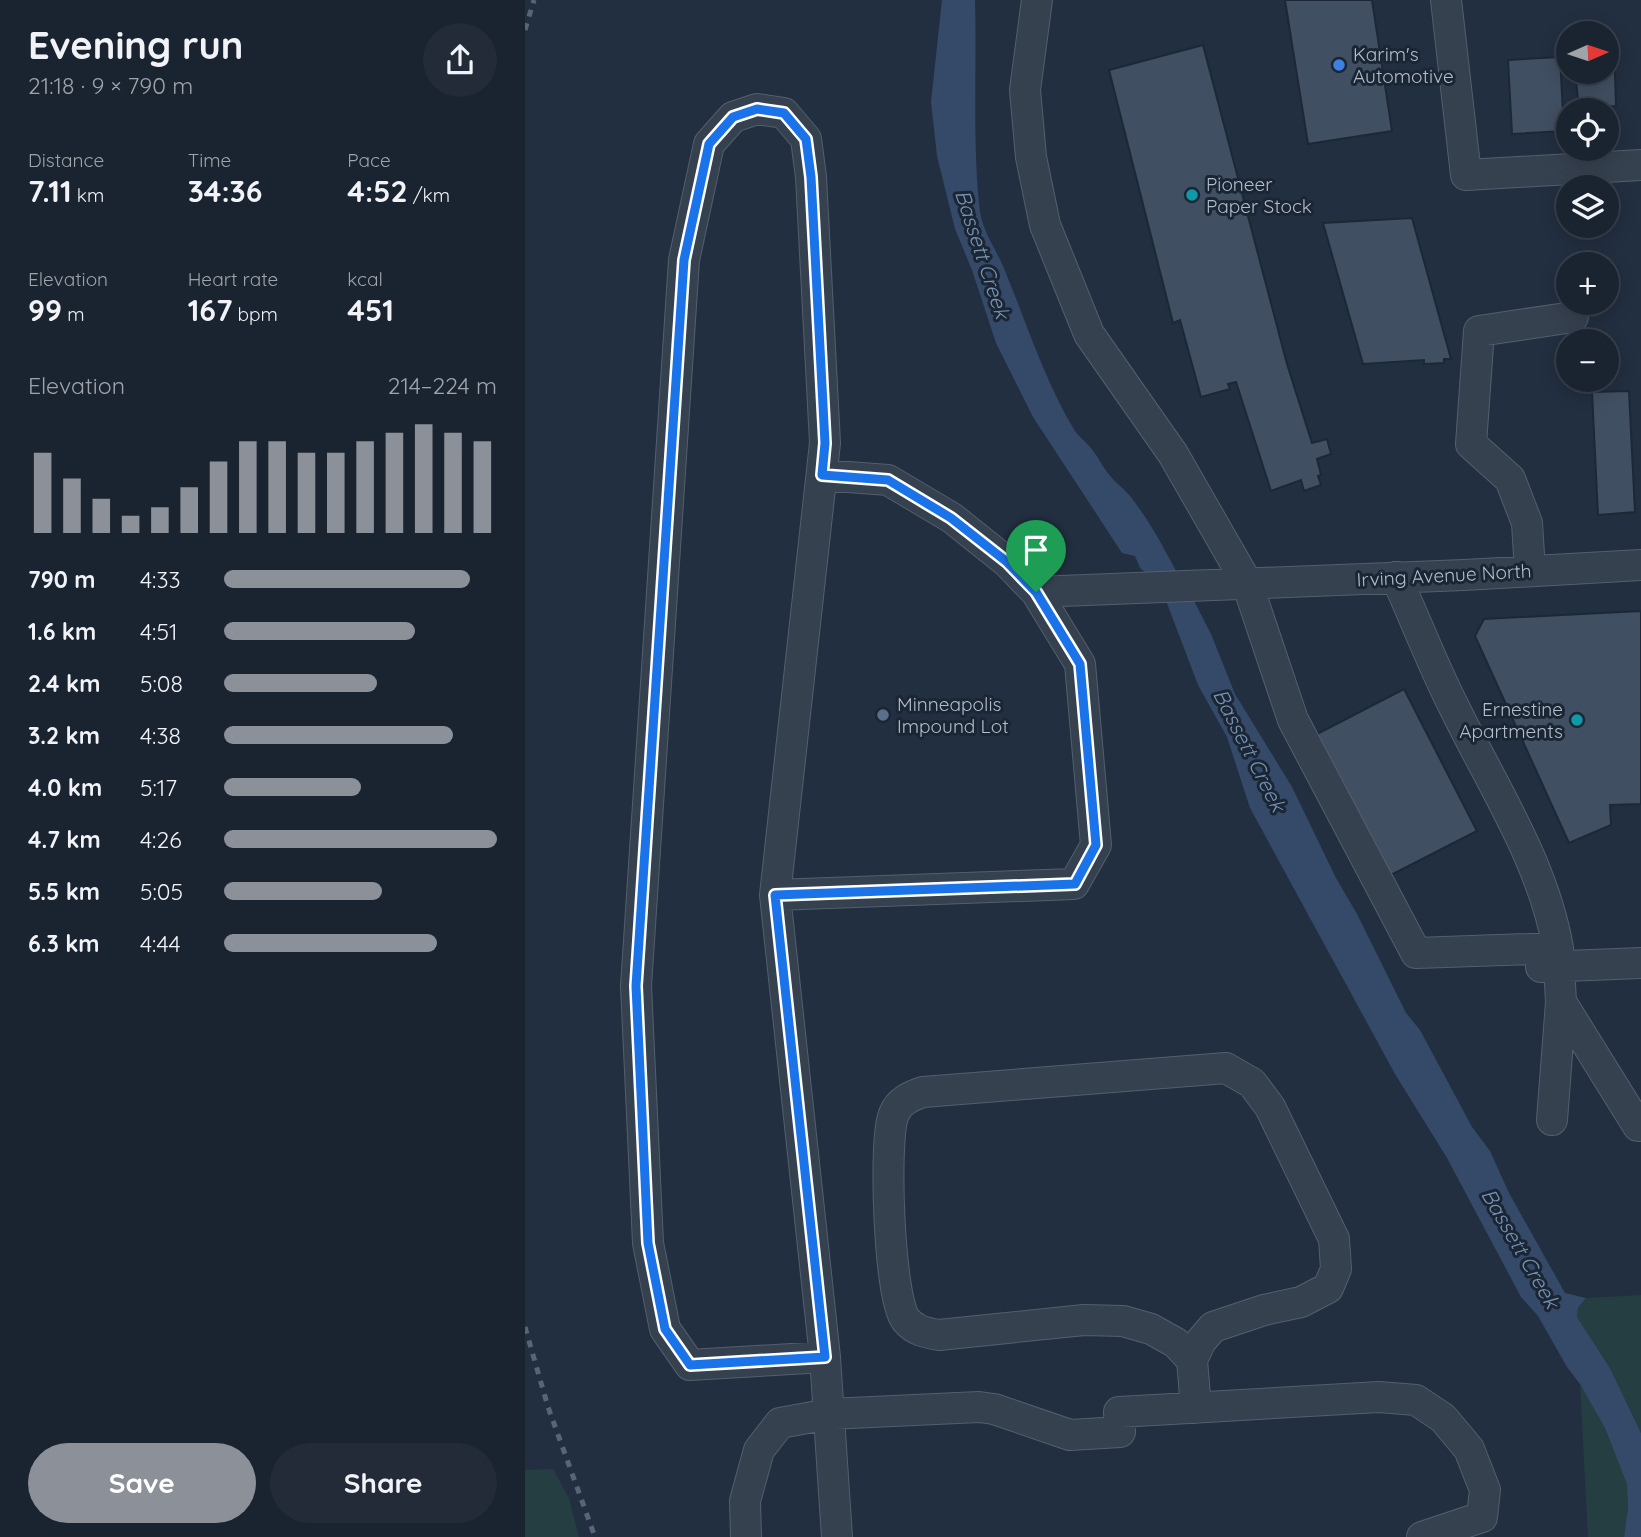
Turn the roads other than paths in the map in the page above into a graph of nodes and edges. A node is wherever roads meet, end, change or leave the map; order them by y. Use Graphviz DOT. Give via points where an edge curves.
graph roads {
  1 [pos="1038,0"];
  2 [pos="1446,0"];
  3 [pos="1641,164"];
  4 [pos="1573,317"];
  5 [pos="822,475"];
  6 [pos="1641,565"];
  7 [pos="1530,571"];
  8 [pos="1396,577"];
  9 [pos="1224,584"];
  10 [pos="1036,592"];
  11 [pos="775,895"];
  12 [pos="1559,957"];
  13 [pos="1641,963"];
  14 [pos="1506,969"];
  15 [pos="1561,1002"];
  16 [pos="1552,1120"];
  17 [pos="1638,1126"];
  18 [pos="825,1357"];
  19 [pos="1192,1360"];
  20 [pos="1196,1408"];
  21 [pos="829,1415"];
  22 [pos="746,1537"];
  23 [pos="837,1537"];
  24 [pos="1422,1537"];
  1 -- 9 [label="street" via="1025,90 1031,157 1045,225 1089,334 1173,454"];
  2 -- 3 [label="street" via="1466,175"];
  4 -- 7 [label="street" via="1479,331 1471,444 1510,479 1527,523"];
  5 -- 10 [label="street" via="888,480 951,518 1007,562"];
  5 -- 11 [label="street"];
  5 -- 18 [label="street" via="825,443 806,139 784,113 757,109 733,117 709,144 684,260 636,986 648,1243 665,1329 690,1365"];
  6 -- 7 [label="street, Irving Avenue North"];
  7 -- 8 [label="street, Irving Avenue North"];
  8 -- 9 [label="street, Irving Avenue North"];
  8 -- 12 [label="street" via="1454,707 1531,856 1553,918"];
  9 -- 10 [label="street, Irving Avenue North"];
  9 -- 12 [label="street" via="1416,953"];
  10 -- 11 [label="street" via="1080,664 1096,845 1075,884"];
  11 -- 18 [label="street"];
  12 -- 13 [label="street"];
  12 -- 14 [label="street"];
  12 -- 15 [label="street"];
  15 -- 16 [label="street"];
  15 -- 17 [label="street"];
  18 -- 21 [label="street"];
  19 -- 19 [label="street" via="1213,1327 1301,1302 1328,1288 1336,1269 1334,1239 1270,1107 1252,1083 1226,1068 923,1092 906,1099 894,1112 889,1133 892,1254 897,1298 905,1320 921,1332 939,1335 1084,1320 1123,1321 1176,1343"];
  19 -- 20 [label="street"];
  20 -- 21 [label="street" via="1119,1412 1120,1432 1070,1435 979,1407"];
  20 -- 24 [label="street" via="1379,1397 1416,1400 1443,1418 1469,1449 1485,1490 1482,1517"];
  21 -- 22 [label="street" via="780,1423 759,1450 745,1501"];
  21 -- 23 [label="street"];
}
